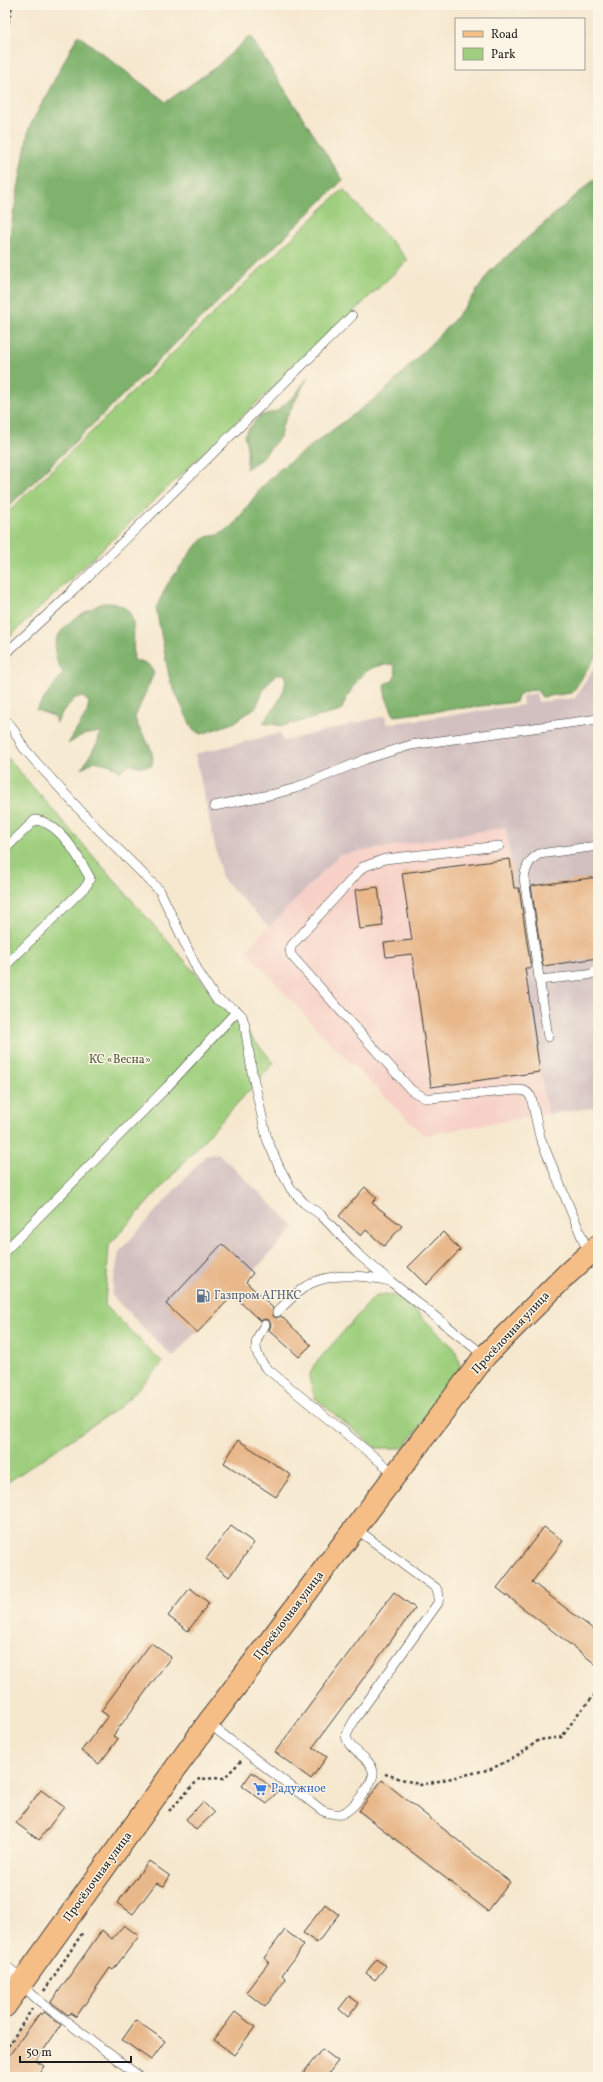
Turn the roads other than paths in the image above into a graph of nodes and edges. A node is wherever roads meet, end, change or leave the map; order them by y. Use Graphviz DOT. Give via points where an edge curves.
graph roads {
  1 [pos="352,316"];
  2 [pos="5,654"];
  3 [pos="598,719"];
  4 [pos="5,720"];
  5 [pos="214,806"];
  6 [pos="499,846"];
  7 [pos="598,846"];
  8 [pos="5,849"];
  9 [pos="5,966"];
  10 [pos="598,969"];
  11 [pos="539,980"];
  12 [pos="237,1011"];
  13 [pos="548,1037"];
  14 [pos="594,1250"];
  15 [pos="5,1251"];
  16 [pos="390,1281"];
  17 [pos="277,1312"];
  18 [pos="264,1325"];
  19 [pos="485,1356"];
  20 [pos="395,1474"];
  21 [pos="355,1528"];
  22 [pos="208,1723"];
  23 [pos="13,1977"];
  24 [pos="5,2006"];
  25 [pos="140,2077"];
  1 -- 2 [label="lane" via="74,590"];
  3 -- 5 [label="lane" via="411,745 366,759 296,788"];
  4 -- 12 [label="lane" via="12,727 23,748 89,820 160,891 182,938 216,999"];
  6 -- 14 [label="lane" via="385,859 363,867 292,945 290,955 418,1095 431,1098 517,1090 528,1092 540,1137"];
  7 -- 11 [label="lane" via="539,854 527,865 524,878"];
  8 -- 9 [label="lane" via="35,820 43,820 60,834 79,858 90,878 87,885"];
  10 -- 11 [label="lane" via="587,975"];
  11 -- 13 [label="lane"];
  12 -- 15 [label="lane" via="167,1087"];
  12 -- 16 [label="lane" via="245,1026 252,1072 268,1139 291,1189 304,1203 321,1215 358,1254"];
  14 -- 19 [label="main road, Просёлочная улица"];
  16 -- 17 [label="lane" via="360,1276 323,1280 303,1288"];
  16 -- 19 [label="lane"];
  18 -- 20 [label="lane" via="257,1337 256,1346 258,1356 266,1367"];
  19 -- 20 [label="main road, Просёлочная улица"];
  20 -- 21 [label="main road, Просёлочная улица"];
  21 -- 22 [label="main road, Просёлочная улица"];
  21 -- 22 [label="lane" via="436,1588 439,1595 438,1603 346,1735 351,1748 368,1761 373,1770 373,1777 352,1808 343,1814 323,1811"];
  22 -- 23 [label="main road, Просёлочная улица"];
  23 -- 24 [label="main road, Просёлочная улица"];
  23 -- 25 [label="lane" via="38,2000"];
}
